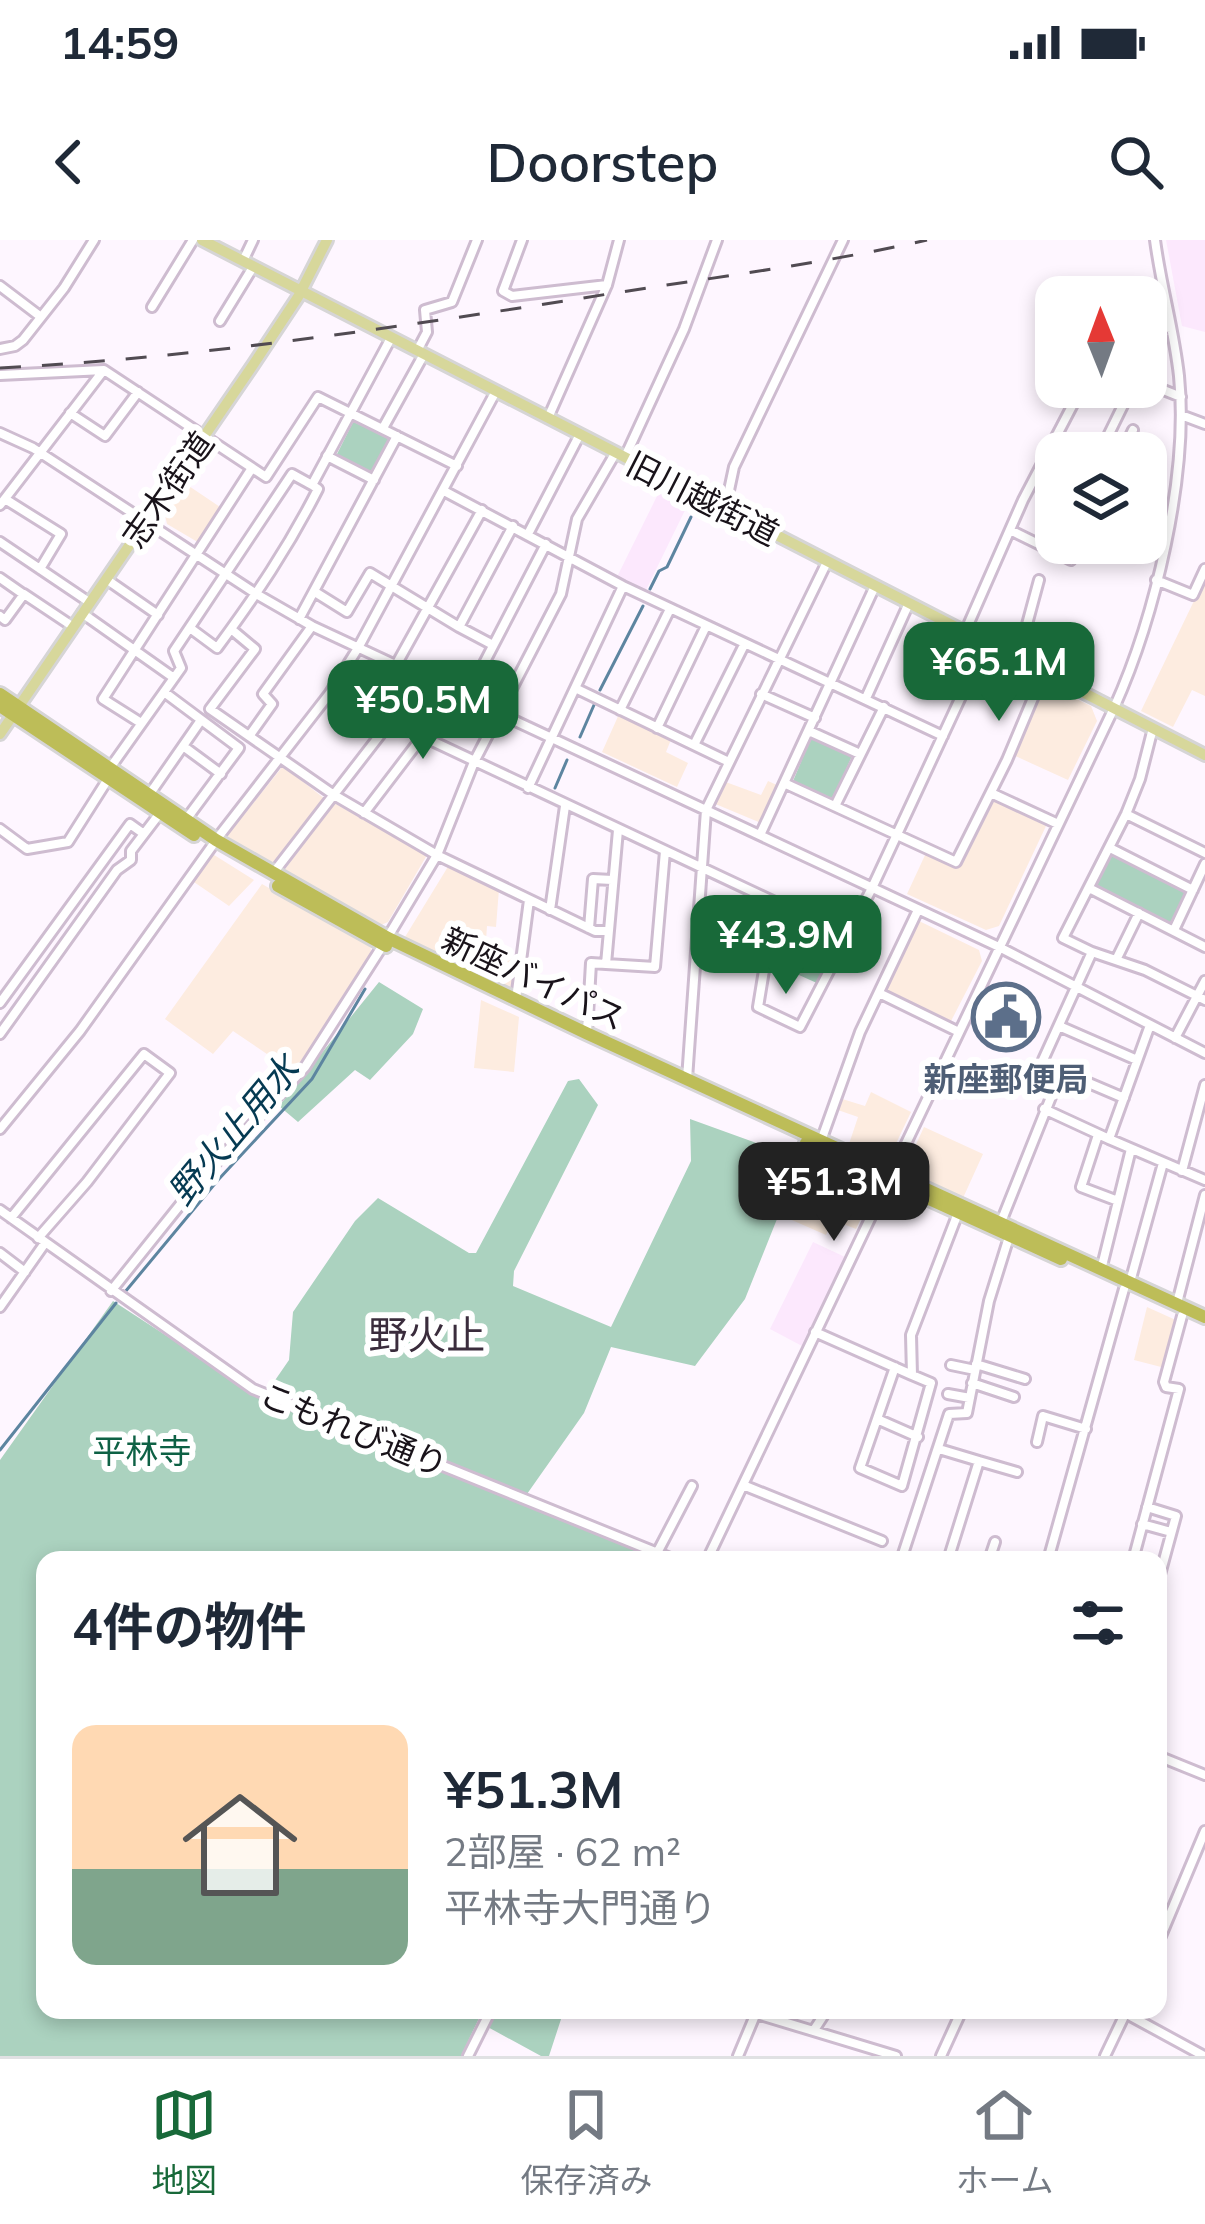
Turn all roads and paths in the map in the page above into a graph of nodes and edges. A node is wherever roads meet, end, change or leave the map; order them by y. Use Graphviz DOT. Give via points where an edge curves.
graph roads {
  1 [pos="94,240"];
  2 [pos="197,240"];
  3 [pos="254,240"];
  4 [pos="327,240"];
  5 [pos="476,240"];
  6 [pos="522,240"];
  7 [pos="619,240"];
  8 [pos="717,240"];
  9 [pos="843,240"];
  10 [pos="1155,240"];
  11 [pos="248,264"];
  12 [pos="607,285"];
  13 [pos="0,286"];
  14 [pos="300,291"];
  15 [pos="152,308"];
  16 [pos="40,317"];
  17 [pos="220,321"];
  18 [pos="1167,328"];
  19 [pos="1171,328"];
  20 [pos="391,338"];
  21 [pos="0,349"];
  22 [pos="421,353"];
  23 [pos="104,370"];
  24 [pos="0,375"];
  25 [pos="138,392"];
  26 [pos="496,392"];
  27 [pos="1167,392"];
  28 [pos="1180,397"];
  29 [pos="1205,406"];
  30 [pos="1071,408"];
  31 [pos="70,412"];
  32 [pos="351,413"];
  33 [pos="1181,415"];
  34 [pos="548,418"];
  35 [pos="1202,422"];
  36 [pos="383,428"];
  37 [pos="0,433"];
  38 [pos="204,434"];
  39 [pos="580,434"];
  40 [pos="397,436"];
  41 [pos="39,452"];
  42 [pos="620,455"];
  43 [pos="327,456"];
  44 [pos="458,466"];
  45 [pos="252,468"];
  46 [pos="374,480"];
  47 [pos="312,485"];
  48 [pos="445,490"];
  49 [pos="3,502"];
  50 [pos="724,509"];
  51 [pos="482,510"];
  52 [pos="145,521"];
  53 [pos="1167,521"];
  54 [pos="513,526"];
  55 [pos="1012,531"];
  56 [pos="528,534"];
  57 [pos="0,542"];
  58 [pos="1035,542"];
  59 [pos="545,544"];
  60 [pos="197,556"];
  61 [pos="569,557"];
  62 [pos="827,562"];
  63 [pos="1159,564"];
  64 [pos="40,569"];
  65 [pos="1205,569"];
  66 [pos="224,574"];
  67 [pos="0,578"];
  68 [pos="105,579"];
  69 [pos="1039,580"];
  70 [pos="1156,580"];
  71 [pos="623,586"];
  72 [pos="874,586"];
  73 [pos="392,587"];
  74 [pos="315,592"];
  75 [pos="23,594"];
  76 [pos="257,596"];
  77 [pos="909,604"];
  78 [pos="86,607"];
  79 [pos="428,608"];
  80 [pos="670,609"];
  81 [pos="158,615"];
  82 [pos="0,616"];
  83 [pos="299,619"];
  84 [pos="73,626"];
  85 [pos="312,626"];
  86 [pos="706,626"];
  87 [pos="459,627"];
  88 [pos="190,628"];
  89 [pos="231,629"];
  90 [pos="965,632"];
  91 [pos="986,643"];
  92 [pos="744,644"];
  93 [pos="493,645"];
  94 [pos="358,648"];
  95 [pos="135,650"];
  96 [pos="1012,656"];
  97 [pos="777,660"];
  98 [pos="397,666"];
  99 [pos="1044,672"];
  100 [pos="340,676"];
  101 [pos="174,678"];
  102 [pos="832,682"];
  103 [pos="575,688"];
  104 [pos="164,692"];
  105 [pos="330,693"];
  106 [pos="0,694"];
  107 [pos="761,694"];
  108 [pos="380,695"];
  109 [pos="466,698"];
  110 [pos="866,698"];
  111 [pos="0,706"];
  112 [pos="884,707"];
  113 [pos="1114,707"];
  114 [pos="16,710"];
  115 [pos="620,710"];
  116 [pos="370,712"];
  117 [pos="499,714"];
  118 [pos="815,718"];
  119 [pos="201,720"];
  120 [pos="390,722"];
  121 [pos="141,723"];
  122 [pos="657,728"];
  123 [pos="1153,728"];
  124 [pos="809,731"];
  125 [pos="0,734"];
  126 [pos="250,735"];
  127 [pos="943,736"];
  128 [pos="422,737"];
  129 [pos="552,738"];
  130 [pos="694,745"];
  131 [pos="183,746"];
  132 [pos="860,754"];
  133 [pos="1205,755"];
  134 [pos="280,759"];
  135 [pos="474,762"];
  136 [pos="729,762"];
  137 [pos="110,773"];
  138 [pos="220,774"];
  139 [pos="784,783"];
  140 [pos="528,788"];
  141 [pos="991,793"];
  142 [pos="149,795"];
  143 [pos="334,795"];
  144 [pos="565,806"];
  145 [pos="835,806"];
  146 [pos="706,810"];
  147 [pos="160,813"];
  148 [pos="364,813"];
  149 [pos="1126,814"];
  150 [pos="183,822"];
  151 [pos="1058,824"];
  152 [pos="0,830"];
  153 [pos="618,830"];
  154 [pos="144,834"];
  155 [pos="897,835"];
  156 [pos="760,836"];
  157 [pos="214,843"];
  158 [pos="1109,848"];
  159 [pos="665,851"];
  160 [pos="1205,853"];
  161 [pos="437,855"];
  162 [pos="1205,864"];
  163 [pos="701,868"];
  164 [pos="272,874"];
  165 [pos="612,880"];
  166 [pos="1089,887"];
  167 [pos="872,888"];
  168 [pos="1192,890"];
  169 [pos="529,900"];
  170 [pos="787,909"];
  171 [pos="550,910"];
  172 [pos="917,910"];
  173 [pos="1139,913"];
  174 [pos="589,928"];
  175 [pos="1174,930"];
  176 [pos="608,931"];
  177 [pos="845,935"];
  178 [pos="386,941"];
  179 [pos="999,947"];
  180 [pos="1205,947"];
  181 [pos="1092,952"];
  182 [pos="1116,960"];
  183 [pos="606,964"];
  184 [pos="1205,981"];
  185 [pos="1076,987"];
  186 [pos="879,993"];
  187 [pos="1201,998"];
  188 [pos="516,999"];
  189 [pos="2,1001"];
  190 [pos="19,1009"];
  191 [pos="1150,1025"];
  192 [pos="1059,1026"];
  193 [pos="959,1032"];
  194 [pos="0,1034"];
  195 [pos="586,1034"];
  196 [pos="1175,1038"];
  197 [pos="1205,1053"];
  198 [pos="1137,1060"];
  199 [pos="687,1079"];
  200 [pos="1205,1085"];
  201 [pos="1055,1087"];
  202 [pos="1124,1098"];
  203 [pos="1044,1109"];
  204 [pos="0,1130"];
  205 [pos="1098,1135"];
  206 [pos="1109,1139"];
  207 [pos="821,1141"];
  208 [pos="1130,1149"];
  209 [pos="1163,1162"];
  210 [pos="1182,1171"];
  211 [pos="890,1177"];
  212 [pos="1205,1180"];
  213 [pos="1205,1196"];
  214 [pos="1118,1201"];
  215 [pos="0,1210"];
  216 [pos="958,1213"];
  217 [pos="11,1218"];
  218 [pos="1001,1222"];
  219 [pos="1009,1237"];
  220 [pos="42,1240"];
  221 [pos="0,1253"];
  222 [pos="1101,1270"];
  223 [pos="25,1272"];
  224 [pos="1127,1286"];
  225 [pos="111,1291"];
  226 [pos="0,1307"];
  227 [pos="1179,1310"];
  228 [pos="1205,1317"];
  229 [pos="1205,1326"];
  230 [pos="815,1333"];
  231 [pos="951,1365"];
  232 [pos="895,1367"];
  233 [pos="975,1367"];
  234 [pos="912,1375"];
  235 [pos="1025,1378"];
  236 [pos="972,1383"];
  237 [pos="948,1394"];
  238 [pos="1014,1397"];
  239 [pos="970,1398"];
  240 [pos="877,1419"];
  241 [pos="1086,1429"];
  242 [pos="918,1437"];
  243 [pos="1037,1442"];
  244 [pos="939,1449"];
  245 [pos="979,1461"];
  246 [pos="1017,1472"];
  247 [pos="743,1485"];
  248 [pos="692,1486"];
  249 [pos="1147,1507"];
  250 [pos="1142,1524"];
  251 [pos="1171,1532"];
  252 [pos="882,1541"];
  253 [pos="994,1542"];
  254 [pos="652,1551"];
  255 [pos="658,1551"];
  256 [pos="711,1551"];
  257 [pos="904,1551"];
  258 [pos="951,1551"];
  259 [pos="992,1551"];
  260 [pos="1051,1551"];
  261 [pos="1135,1551"];
  262 [pos="1166,1551"];
  263 [pos="1167,1760"];
  264 [pos="1205,1775"];
  265 [pos="1204,1838"];
  266 [pos="1167,1922"];
  267 [pos="486,2019"];
  268 [pos="754,2019"];
  269 [pos="774,2019"];
  270 [pos="821,2019"];
  271 [pos="958,2019"];
  272 [pos="1122,2019"];
  273 [pos="1140,2019"];
  274 [pos="814,2030"];
  275 [pos="468,2056"];
  276 [pos="738,2056"];
  277 [pos="896,2056"];
  278 [pos="941,2056"];
  279 [pos="1105,2056"];
  280 [pos="1204,2056"];
  1 -- 16 [label="street"];
  2 -- 11 [label="main road, 旧川越街道"];
  2 -- 15 [label="street"];
  3 -- 11 [label="street"];
  4 -- 14 [label="main road, 志木街道"];
  5 -- 22 [label="street" via="452,302 425,310"];
  6 -- 12 [label="street" via="503,291 512,296"];
  7 -- 12 [label="street"];
  8 -- 42 [label="street" via="684,329"];
  9 -- 50 [label="street" via="734,467"];
  10 -- 19 [label="street"];
  11 -- 14 [label="main road, 旧川越街道"];
  11 -- 17 [label="street"];
  12 -- 34 [label="street"];
  13 -- 16 [label="street"];
  14 -- 20 [label="main road, 旧川越街道"];
  14 -- 38 [label="main road, 志木街道"];
  16 -- 21 [label="street" via="15,346"];
  18 -- 19 [label="street"];
  19 -- 28 [label="street"];
  20 -- 22 [label="main road, 旧川越街道"];
  20 -- 32 [label="street"];
  22 -- 26 [label="main road, 旧川越街道"];
  22 -- 36 [label="street"];
  23 -- 24 [label="street"];
  23 -- 25 [label="street"];
  23 -- 31 [label="street"];
  25 -- 31 [label="street" via="106,436"];
  25 -- 38 [label="street"];
  26 -- 34 [label="main road, 旧川越街道"];
  26 -- 44 [label="street"];
  27 -- 28 [label="street"];
  28 -- 33 [label="street"];
  29 -- 35 [label="street"];
  30 -- 55 [label="street"];
  31 -- 41 [label="street"];
  32 -- 36 [label="street"];
  32 -- 43 [label="street"];
  32 -- 45 [label="street" via="318,397 266,477"];
  33 -- 35 [label="street"];
  33 -- 53 [label="street"];
  34 -- 39 [label="main road, 旧川越街道"];
  36 -- 40 [label="street"];
  37 -- 41 [label="street"];
  38 -- 45 [label="street"];
  38 -- 52 [label="main road, 志木街道"];
  39 -- 42 [label="main road, 旧川越街道"];
  39 -- 56 [label="street"];
  40 -- 44 [label="street"];
  40 -- 46 [label="street"];
  41 -- 49 [label="street"];
  41 -- 52 [label="street"];
  42 -- 50 [label="main road, 旧川越街道"];
  42 -- 61 [label="street" via="577,519"];
  43 -- 46 [label="street"];
  43 -- 47 [label="street"];
  44 -- 48 [label="street"];
  45 -- 60 [label="street"];
  46 -- 74 [label="street"];
  47 -- 66 [label="street" via="292,473"];
  47 -- 76 [label="street" via="318,489"];
  48 -- 51 [label="street"];
  48 -- 73 [label="street"];
  49 -- 64 [label="street" via="62,535"];
  50 -- 62 [label="main road, 旧川越街道"];
  51 -- 54 [label="street"];
  51 -- 79 [label="street"];
  52 -- 60 [label="street"];
  52 -- 68 [label="main road, 志木街道"];
  54 -- 56 [label="street"];
  54 -- 87 [label="street"];
  55 -- 58 [label="street"];
  55 -- 90 [label="street"];
  56 -- 59 [label="street"];
  57 -- 64 [label="street"];
  59 -- 61 [label="street"];
  59 -- 93 [label="street"];
  60 -- 66 [label="street"];
  60 -- 81 [label="street"];
  61 -- 71 [label="street"];
  61 -- 117 [label="street" via="561,594"];
  62 -- 72 [label="main road, 旧川越街道"];
  62 -- 97 [label="street"];
  63 -- 70 [label="street"];
  64 -- 78 [label="street"];
  65 -- 70 [label="street" via="1193,595"];
  66 -- 76 [label="street"];
  66 -- 88 [label="street"];
  67 -- 75 [label="street"];
  68 -- 78 [label="main road, 志木街道"];
  68 -- 81 [label="street"];
  69 -- 96 [label="street"];
  70 -- 113 [label="street"];
  71 -- 80 [label="street"];
  71 -- 103 [label="street"];
  72 -- 77 [label="main road, 旧川越街道"];
  72 -- 102 [label="street"];
  73 -- 74 [label="street" via="370,573 347,612"];
  73 -- 79 [label="street"];
  73 -- 94 [label="street"];
  74 -- 83 [label="street"];
  75 -- 82 [label="street" via="5,620"];
  75 -- 84 [label="street"];
  76 -- 83 [label="street"];
  76 -- 89 [label="street"];
  77 -- 90 [label="main road, 旧川越街道"];
  77 -- 110 [label="street"];
  78 -- 84 [label="main road, 志木街道"];
  78 -- 95 [label="street"];
  79 -- 87 [label="street"];
  79 -- 98 [label="street"];
  80 -- 86 [label="street"];
  80 -- 115 [label="street"];
  81 -- 95 [label="street"];
  83 -- 85 [label="street"];
  84 -- 114 [label="main road, 志木街道"];
  85 -- 94 [label="street"];
  85 -- 126 [label="street" via="263,694 272,704"];
  86 -- 92 [label="street"];
  86 -- 122 [label="street"];
  87 -- 93 [label="street"];
  88 -- 89 [label="street" via="217,648"];
  88 -- 101 [label="street" via="174,651 181,668"];
  89 -- 126 [label="street" via="255,649 210,709"];
  90 -- 91 [label="main road, 旧川越街道"];
  91 -- 96 [label="main road, 旧川越街道"];
  91 -- 127 [label="street"];
  92 -- 97 [label="street"];
  92 -- 130 [label="street"];
  93 -- 109 [label="street"];
  94 -- 98 [label="street"];
  94 -- 100 [label="street"];
  95 -- 101 [label="street"];
  95 -- 121 [label="street" via="103,699"];
  96 -- 99 [label="main road, 旧川越街道"];
  97 -- 102 [label="street"];
  97 -- 107 [label="street"];
  98 -- 108 [label="street"];
  98 -- 109 [label="street"];
  99 -- 113 [label="main road, 旧川越街道"];
  99 -- 141 [label="street"];
  100 -- 105 [label="street"];
  100 -- 108 [label="street"];
  101 -- 104 [label="street"];
  102 -- 110 [label="street"];
  102 -- 118 [label="street"];
  103 -- 115 [label="street"];
  103 -- 129 [label="street"];
  104 -- 119 [label="street"];
  104 -- 121 [label="street"];
  105 -- 116 [label="street"];
  105 -- 134 [label="street"];
  106 -- 114 [label="highway, 新座バイパス"];
  107 -- 118 [label="street"];
  107 -- 136 [label="street"];
  108 -- 116 [label="street"];
  109 -- 117 [label="street"];
  110 -- 112 [label="street"];
  111 -- 114 [label="highway, 新座バイパス"];
  112 -- 127 [label="street"];
  112 -- 132 [label="street"];
  113 -- 123 [label="main road, 旧川越街道"];
  113 -- 151 [label="street"];
  114 -- 125 [label="main road, 志木街道"];
  114 -- 137 [label="highway, 新座バイパス"];
  115 -- 122 [label="street"];
  116 -- 120 [label="street"];
  117 -- 129 [label="street"];
  117 -- 135 [label="street"];
  118 -- 124 [label="street"];
  119 -- 131 [label="street"];
  119 -- 138 [label="street" via="239,748"];
  120 -- 128 [label="street"];
  120 -- 143 [label="street"];
  121 -- 137 [label="street"];
  122 -- 130 [label="street"];
  123 -- 133 [label="main road, 旧川越街道"];
  123 -- 149 [label="street"];
  124 -- 132 [label="street"];
  124 -- 139 [label="street"];
  126 -- 134 [label="street"];
  127 -- 155 [label="street"];
  128 -- 135 [label="street"];
  128 -- 148 [label="street"];
  129 -- 140 [label="street"];
  129 -- 146 [label="street"];
  130 -- 136 [label="street"];
  131 -- 138 [label="street"];
  131 -- 142 [label="street"];
  132 -- 145 [label="street"];
  134 -- 143 [label="street"];
  134 -- 157 [label="street"];
  135 -- 140 [label="street"];
  135 -- 161 [label="street"];
  136 -- 146 [label="street"];
  137 -- 142 [label="highway, 新座バイパス"];
  137 -- 147 [label="highway, 新座バイパス"];
  137 -- 152 [label="street" via="68,842 27,849"];
  138 -- 150 [label="street"];
  139 -- 145 [label="street"];
  139 -- 156 [label="street"];
  140 -- 144 [label="street"];
  141 -- 151 [label="street"];
  141 -- 155 [label="street" via="956,862"];
  142 -- 150 [label="highway, 新座バイパス"];
  143 -- 148 [label="street"];
  143 -- 164 [label="street"];
  144 -- 153 [label="street"];
  144 -- 171 [label="street"];
  145 -- 155 [label="street"];
  146 -- 156 [label="street"];
  146 -- 163 [label="street"];
  147 -- 150 [label="highway, 新座バイパス"];
  147 -- 154 [label="street"];
  148 -- 161 [label="street"];
  149 -- 158 [label="street"];
  149 -- 160 [label="street"];
  150 -- 157 [label="highway, 新座バイパス"];
  151 -- 179 [label="street"];
  153 -- 159 [label="street"];
  153 -- 165 [label="street"];
  154 -- 189 [label="street" via="130,824"];
  154 -- 190 [label="street"];
  155 -- 167 [label="street"];
  156 -- 167 [label="street"];
  157 -- 164 [label="highway, 新座バイパス"];
  157 -- 178 [label="highway, 新座バイパス"];
  157 -- 204 [label="street"];
  158 -- 166 [label="street"];
  158 -- 168 [label="street"];
  159 -- 163 [label="street"];
  159 -- 183 [label="street" via="655,967"];
  161 -- 169 [label="street"];
  161 -- 178 [label="street"];
  162 -- 168 [label="street"];
  163 -- 170 [label="street"];
  163 -- 199 [label="street"];
  164 -- 178 [label="highway, 新座バイパス"];
  165 -- 174 [label="street" via="593,879"];
  165 -- 176 [label="street"];
  166 -- 173 [label="street"];
  166 -- 181 [label="street" via="1063,938"];
  167 -- 172 [label="street"];
  167 -- 177 [label="street"];
  168 -- 175 [label="street"];
  169 -- 171 [label="street"];
  169 -- 188 [label="street"];
  170 -- 177 [label="street"];
  170 -- 177 [label="street" via="767,946 758,1007 800,1028"];
  171 -- 174 [label="street"];
  172 -- 179 [label="street"];
  172 -- 186 [label="street"];
  173 -- 175 [label="street"];
  173 -- 182 [label="street"];
  174 -- 176 [label="street"];
  175 -- 180 [label="street"];
  176 -- 183 [label="street"];
  178 -- 188 [label="highway, 新座バイパス"];
  178 -- 211 [label="highway, 新座バイパス"];
  178 -- 225 [label="street" via="305,1067"];
  179 -- 185 [label="street"];
  179 -- 193 [label="street"];
  181 -- 182 [label="street"];
  181 -- 185 [label="street"];
  182 -- 187 [label="street"];
  183 -- 195 [label="street" via="591,963"];
  184 -- 187 [label="street"];
  185 -- 191 [label="street"];
  185 -- 192 [label="street"];
  186 -- 193 [label="street"];
  186 -- 207 [label="street"];
  187 -- 196 [label="street"];
  188 -- 195 [label="highway, 新座バイパス"];
  189 -- 190 [label="street"];
  190 -- 194 [label="street"];
  191 -- 196 [label="street"];
  191 -- 198 [label="street"];
  192 -- 198 [label="street"];
  192 -- 202 [label="street" via="1044,1064"];
  193 -- 211 [label="street"];
  195 -- 199 [label="highway, 新座バイパス"];
  196 -- 197 [label="street"];
  198 -- 202 [label="street"];
  199 -- 207 [label="highway, 新座バイパス"];
  200 -- 210 [label="street"];
  201 -- 203 [label="street"];
  202 -- 206 [label="street"];
  203 -- 205 [label="street"];
  203 -- 218 [label="street"];
  205 -- 206 [label="street"];
  205 -- 214 [label="street" via="1082,1187"];
  206 -- 208 [label="street"];
  207 -- 211 [label="highway, 新座バイパス"];
  208 -- 209 [label="street"];
  208 -- 214 [label="street"];
  209 -- 210 [label="street"];
  209 -- 224 [label="street"];
  210 -- 212 [label="street"];
  211 -- 216 [label="highway, 新座バイパス"];
  211 -- 218 [label="highway, 新座バイパス"];
  211 -- 230 [label="street"];
  213 -- 227 [label="street"];
  214 -- 222 [label="street"];
  215 -- 217 [label="street, こもれび通り"];
  216 -- 219 [label="highway, 新座バイパス"];
  216 -- 234 [label="street" via="911,1335"];
  217 -- 220 [label="street, こもれび通り"];
  217 -- 220 [label="street" via="144,1054 170,1073"];
  218 -- 222 [label="highway, 新座バイパス"];
  219 -- 224 [label="highway, 新座バイパス"];
  219 -- 233 [label="street"];
  220 -- 223 [label="street"];
  220 -- 225 [label="street, こもれび通り"];
  221 -- 223 [label="street"];
  222 -- 224 [label="highway, 新座バイパス"];
  223 -- 226 [label="street"];
  224 -- 227 [label="highway, 新座バイパス"];
  224 -- 241 [label="street"];
  225 -- 254 [label="street, こもれび通り" via="253,1389"];
  227 -- 228 [label="highway, 新座バイパス"];
  227 -- 229 [label="highway, 新座バイパス"];
  227 -- 249 [label="street" via="1164,1382 1179,1389"];
  230 -- 232 [label="street"];
  230 -- 247 [label="street"];
  231 -- 233 [label="street"];
  232 -- 234 [label="street"];
  232 -- 240 [label="street"];
  233 -- 235 [label="street"];
  233 -- 236 [label="street"];
  234 -- 242 [label="street" via="931,1383"];
  236 -- 238 [label="street"];
  236 -- 239 [label="street"];
  237 -- 239 [label="street"];
  239 -- 244 [label="street" via="967,1413 949,1414"];
  240 -- 242 [label="street"];
  240 -- 242 [label="street" via="860,1468 902,1486"];
  241 -- 243 [label="street" via="1043,1416"];
  241 -- 260 [label="street"];
  244 -- 245 [label="street"];
  244 -- 257 [label="street"];
  245 -- 246 [label="street"];
  245 -- 258 [label="street"];
  247 -- 252 [label="street"];
  247 -- 256 [label="street"];
  248 -- 255 [label="street"];
  249 -- 250 [label="street"];
  249 -- 251 [label="street" via="1176,1516"];
  250 -- 251 [label="street"];
  250 -- 261 [label="street"];
  251 -- 262 [label="street"];
  253 -- 259 [label="street"];
  263 -- 264 [label="street"];
  265 -- 266 [label="street"];
  267 -- 275 [label="street"];
  268 -- 276 [label="street"];
  269 -- 274 [label="street"];
  270 -- 274 [label="street"];
  271 -- 278 [label="street"];
  272 -- 279 [label="street"];
  273 -- 280 [label="street"];
  274 -- 277 [label="street"];
}
